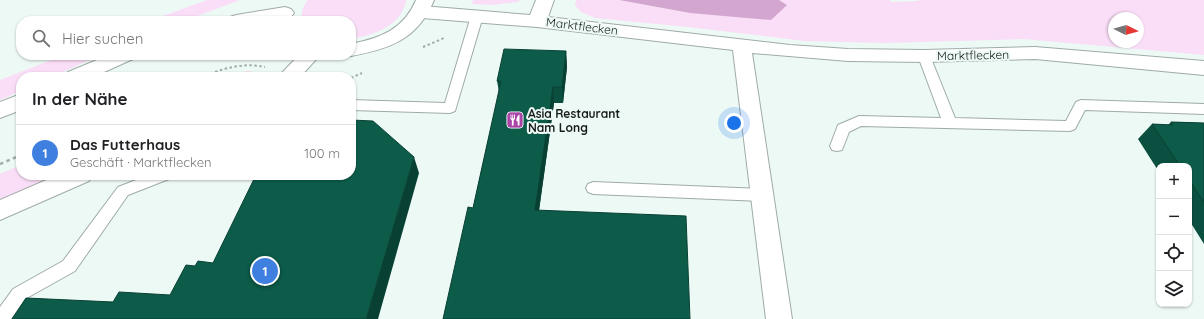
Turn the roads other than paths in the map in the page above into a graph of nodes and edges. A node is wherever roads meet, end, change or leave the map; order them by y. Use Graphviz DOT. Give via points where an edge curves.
graph roads {
  1 [pos="545,0"];
  2 [pos="424,6"];
  3 [pos="287,11"];
  4 [pos="262,16"];
  5 [pos="477,16"];
  6 [pos="537,21"];
  7 [pos="742,46"];
  8 [pos="356,49"];
  9 [pos="924,56"];
  10 [pos="114,60"];
  11 [pos="305,60"];
  12 [pos="1204,68"];
  13 [pos="87,72"];
  14 [pos="293,72"];
  15 [pos="16,103"];
  16 [pos="356,105"];
  17 [pos="1204,109"];
  18 [pos="0,111"];
  19 [pos="950,123"];
  20 [pos="837,146"];
  21 [pos="69,180"];
  22 [pos="142,180"];
  23 [pos="593,188"];
  24 [pos="762,195"];
  25 [pos="0,210"];
  26 [pos="1,319"];
  27 [pos="778,319"];
  1 -- 6 [label="street"];
  2 -- 5 [label="street, Marktflecken"];
  2 -- 8 [label="street" via="410,26 391,39"];
  3 -- 4 [label="street"];
  5 -- 6 [label="street, Marktflecken"];
  5 -- 16 [label="lane" via="450,108"];
  6 -- 7 [label="street, Marktflecken"];
  7 -- 9 [label="street, Marktflecken" via="848,55"];
  7 -- 24 [label="street"];
  9 -- 12 [label="street, Marktflecken" via="1035,53"];
  9 -- 19 [label="lane"];
  10 -- 13 [label="street"];
  11 -- 14 [label="street"];
  15 -- 18 [label="street"];
  17 -- 19 [label="lane" via="1081,105 1070,126"];
  19 -- 20 [label="lane" via="859,121 843,129"];
  21 -- 25 [label="street"];
  22 -- 26 [label="lane" via="123,192 69,266 19,294"];
  23 -- 24 [label="lane"];
  24 -- 27 [label="street"];
}
